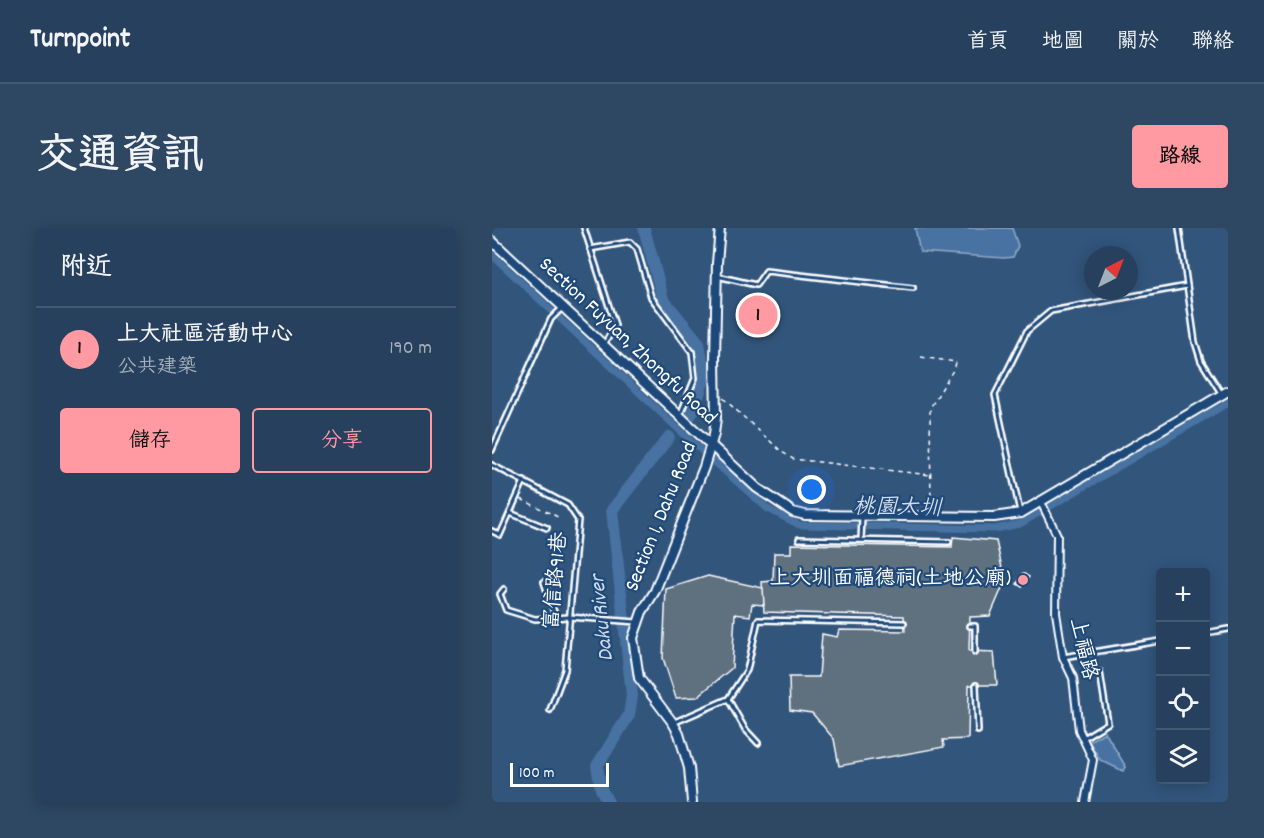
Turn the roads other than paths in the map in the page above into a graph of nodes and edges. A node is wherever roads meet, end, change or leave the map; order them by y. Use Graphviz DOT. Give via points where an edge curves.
graph roads {
  1 [pos="584,228"];
  2 [pos="720,228"];
  3 [pos="1179,228"];
  4 [pos="492,241"];
  5 [pos="590,249"];
  6 [pos="717,276"];
  7 [pos="1187,286"];
  8 [pos="913,288"];
  9 [pos="561,309"];
  10 [pos="604,346"];
  11 [pos="1225,393"];
  12 [pos="680,415"];
  13 [pos="712,444"];
  14 [pos="492,450"];
  15 [pos="492,465"];
  16 [pos="524,481"];
  17 [pos="1042,504"];
  18 [pos="510,513"];
  19 [pos="1021,513"];
  20 [pos="862,518"];
  21 [pos="547,528"];
  22 [pos="492,531"];
  23 [pos="799,539"];
  24 [pos="861,540"];
  25 [pos="949,542"];
  26 [pos="544,582"];
  27 [pos="504,589"];
  28 [pos="569,617"];
  29 [pos="556,618"];
  30 [pos="638,622"];
  31 [pos="904,623"];
  32 [pos="970,626"];
  33 [pos="1228,629"];
  34 [pos="1210,632"];
  35 [pos="1156,641"];
  36 [pos="975,652"];
  37 [pos="1063,657"];
  38 [pos="1100,672"];
  39 [pos="976,685"];
  40 [pos="728,699"];
  41 [pos="550,710"];
  42 [pos="673,723"];
  43 [pos="978,731"];
  44 [pos="1083,738"];
  45 [pos="758,743"];
  46 [pos="692,802"];
  47 [pos="1085,802"];
  1 -- 5 [label="lane"];
  2 -- 6 [label="street, Section 1, Dahu Road"];
  3 -- 7 [label="lane"];
  4 -- 9 [label="street, Section Fuyuan, Zhongfu Road"];
  5 -- 10 [label="lane" via="615,325"];
  5 -- 12 [label="lane" via="630,242 637,249 651,297 692,352 695,378"];
  6 -- 8 [label="lane" via="756,285 766,271"];
  6 -- 13 [label="street, Section 1, Dahu Road" via="716,418"];
  7 -- 11 [label="lane" via="1201,360"];
  7 -- 19 [label="lane" via="1051,311 1027,331 995,395"];
  9 -- 10 [label="street, Section Fuyuan, Zhongfu Road"];
  9 -- 14 [label="lane" via="551,319"];
  10 -- 12 [label="street, Section Fuyuan, Zhongfu Road"];
  11 -- 17 [label="street, Section Fuyuan, Zhongfu Road"];
  12 -- 13 [label="street, Section Fuyuan, Zhongfu Road"];
  13 -- 20 [label="street, Section Fuyuan, Zhongfu Road" via="757,488 793,512"];
  13 -- 30 [label="street, Section 1, Dahu Road" via="655,591"];
  15 -- 16 [label="lane, 富信路91巷"];
  16 -- 18 [label="lane"];
  16 -- 28 [label="lane, 富信路91巷" via="568,505 578,520"];
  17 -- 19 [label="street, Section Fuyuan, Zhongfu Road"];
  17 -- 37 [label="street, 上福路" via="1057,535 1056,613"];
  18 -- 21 [label="lane"];
  18 -- 22 [label="lane" via="500,535"];
  19 -- 20 [label="street, Section Fuyuan, Zhongfu Road" via="994,518"];
  20 -- 24 [label="lane"];
  23 -- 24 [label="lane"];
  24 -- 25 [label="lane"];
  26 -- 29 [label="lane"];
  27 -- 29 [label="lane" via="500,594 506,610 535,619"];
  28 -- 29 [label="lane"];
  28 -- 30 [label="lane"];
  28 -- 41 [label="lane, 富信路91巷" via="565,670"];
  30 -- 42 [label="street, Section 1, Dahu Road" via="633,638 639,678"];
  31 -- 40 [label="lane" via="758,620 747,670"];
  32 -- 36 [label="lane" via="975,626"];
  33 -- 34 [label="lane"];
  35 -- 37 [label="lane"];
  37 -- 44 [label="street, 上福路" via="1073,678"];
  38 -- 44 [label="lane" via="1108,723"];
  39 -- 43 [label="lane"];
  40 -- 42 [label="lane"];
  40 -- 45 [label="lane" via="744,729"];
  42 -- 46 [label="street, Section 1, Dahu Road" via="689,768"];
  44 -- 47 [label="street, 上福路" via="1093,760"];
}
